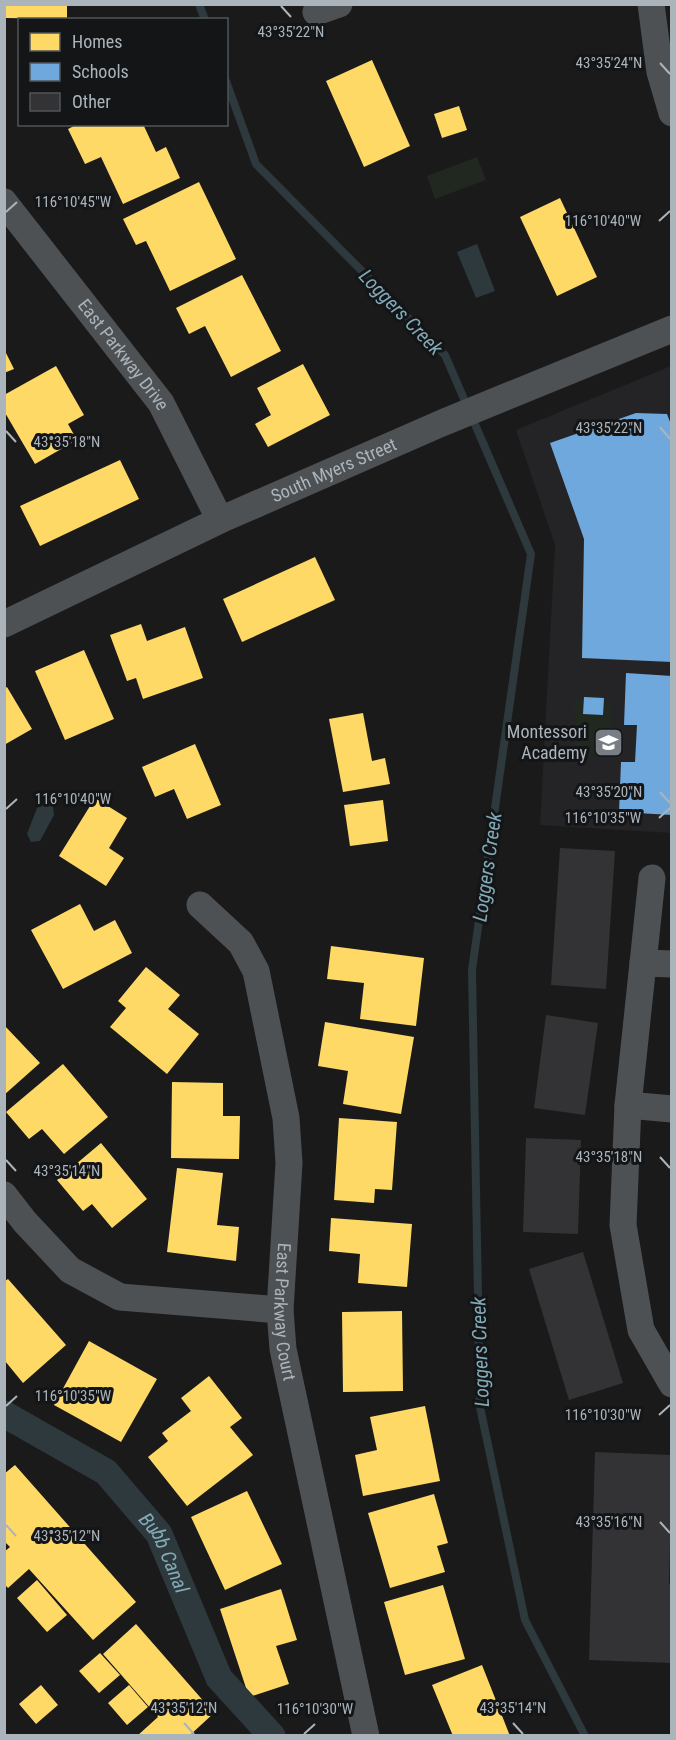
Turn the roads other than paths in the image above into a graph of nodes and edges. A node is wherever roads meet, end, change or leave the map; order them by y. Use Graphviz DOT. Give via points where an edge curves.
graph roads {
  1 [pos="651,4"];
  2 [pos="672,113"];
  3 [pos="4,202"];
  4 [pos="672,329"];
  5 [pos="220,520"];
  6 [pos="4,624"];
  7 [pos="652,878"];
  8 [pos="200,905"];
  9 [pos="643,963"];
  10 [pos="672,964"];
  11 [pos="628,1106"];
  12 [pos="672,1108"];
  13 [pos="4,1195"];
  14 [pos="280,1310"];
  15 [pos="672,1384"];
  16 [pos="366,1736"];
  1 -- 2 [label="street" via="660,72"];
  3 -- 5 [label="street, East Parkway Drive" via="160,403"];
  4 -- 5 [label="street, South Myers Street"];
  5 -- 6 [label="street, South Myers Street"];
  7 -- 9 [label="street"];
  8 -- 14 [label="street, East Parkway Court" via="241,943 256,971 286,1118 289,1163"];
  9 -- 10 [label="street"];
  9 -- 11 [label="street"];
  11 -- 12 [label="street"];
  11 -- 15 [label="street" via="622,1225 641,1330"];
  13 -- 14 [label="street" via="70,1270 120,1297"];
  14 -- 16 [label="street, East Parkway Court" via="283,1349"];
}
